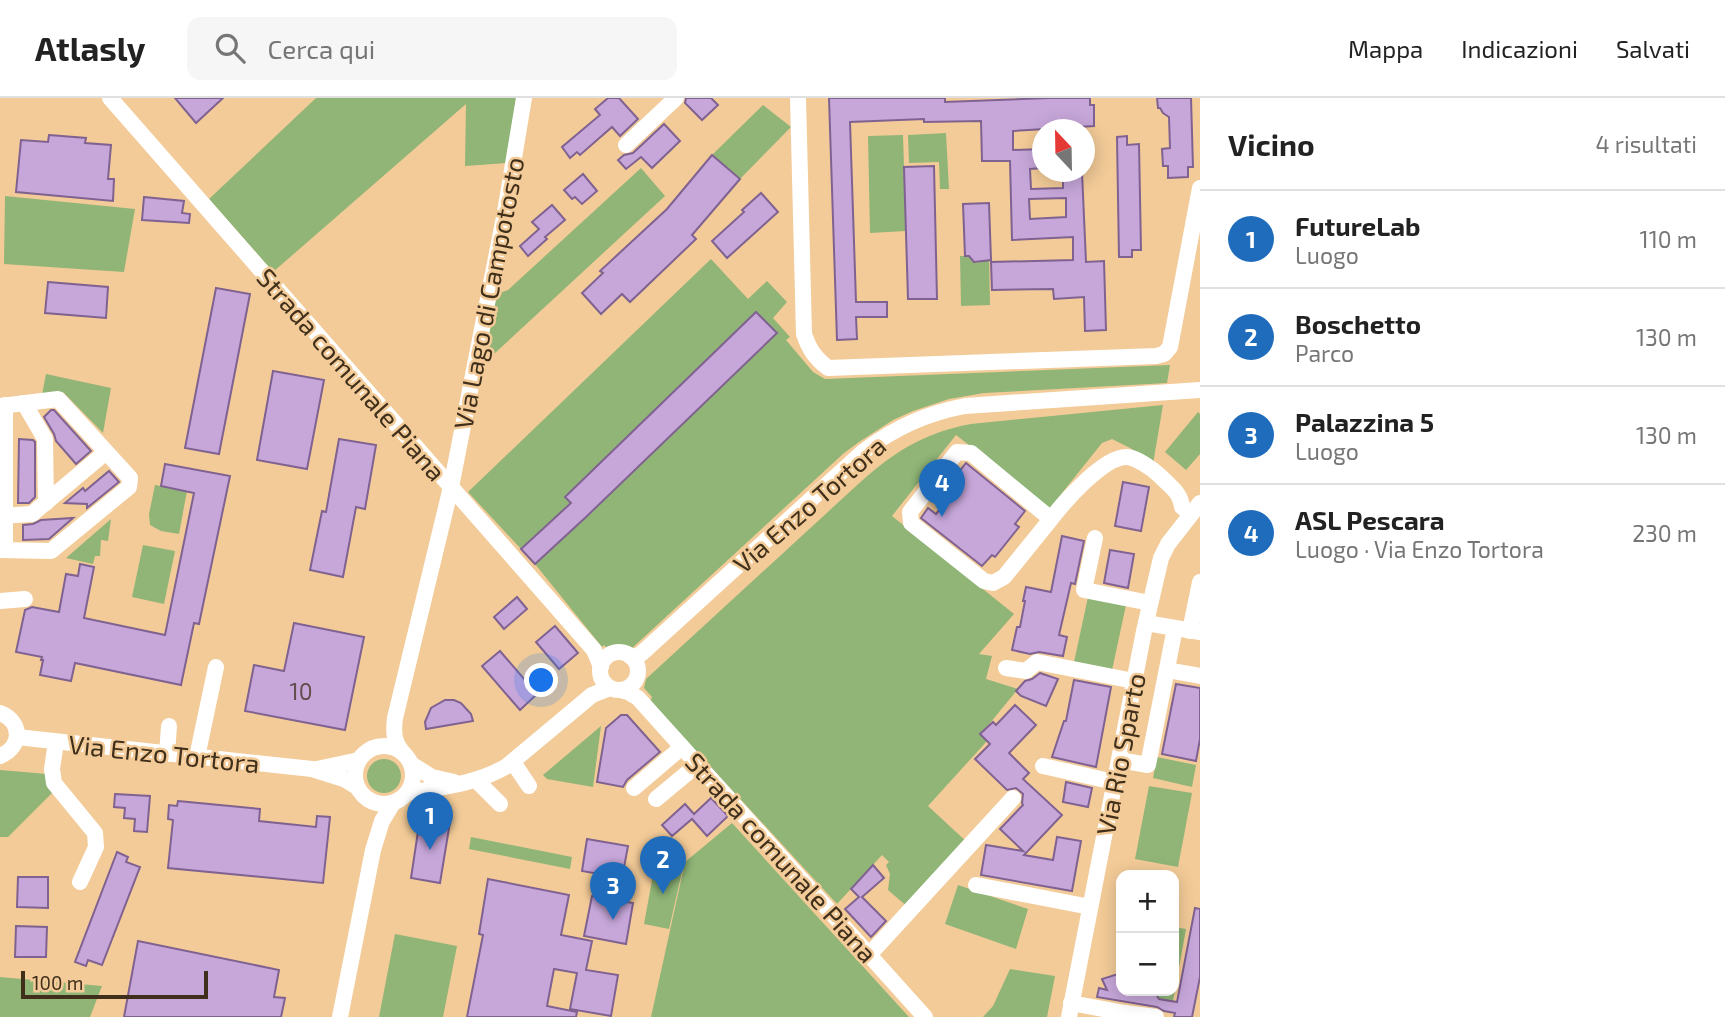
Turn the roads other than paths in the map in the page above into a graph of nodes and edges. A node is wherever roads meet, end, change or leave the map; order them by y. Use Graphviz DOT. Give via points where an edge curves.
graph roads {
  1 [pos="110,98"];
  2 [pos="524,98"];
  3 [pos="676,98"];
  4 [pos="798,98"];
  5 [pos="626,145"];
  6 [pos="1200,188"];
  7 [pos="1200,390"];
  8 [pos="24,403"];
  9 [pos="3,405"];
  10 [pos="106,452"];
  11 [pos="451,487"];
  12 [pos="46,503"];
  13 [pos="1196,507"];
  14 [pos="2,516"];
  15 [pos="1051,519"];
  16 [pos="1095,538"];
  17 [pos="2,550"];
  18 [pos="1200,582"];
  19 [pos="25,599"];
  20 [pos="0,601"];
  21 [pos="1150,603"];
  22 [pos="1197,612"];
  23 [pos="1146,623"];
  24 [pos="1188,630"];
  25 [pos="216,667"];
  26 [pos="1006,667"];
  27 [pos="1167,670"];
  28 [pos="617,673"];
  29 [pos="1200,676"];
  30 [pos="1134,681"];
  31 [pos="0,713"];
  32 [pos="395,718"];
  33 [pos="169,726"];
  34 [pos="17,737"];
  35 [pos="56,742"];
  36 [pos="682,747"];
  37 [pos="375,748"];
  38 [pos="167,754"];
  39 [pos="0,756"];
  40 [pos="197,757"];
  41 [pos="408,759"];
  42 [pos="359,760"];
  43 [pos="1119,760"];
  44 [pos="513,762"];
  45 [pos="698,764"];
  46 [pos="1043,766"];
  47 [pos="312,769"];
  48 [pos="468,781"];
  49 [pos="1114,782"];
  50 [pos="529,786"];
  51 [pos="634,788"];
  52 [pos="361,792"];
  53 [pos="407,793"];
  54 [pos="1013,798"];
  55 [pos="656,799"];
  56 [pos="393,803"];
  57 [pos="500,804"];
  58 [pos="373,850"];
  59 [pos="80,881"];
  60 [pos="976,885"];
  61 [pos="1090,907"];
  62 [pos="869,955"];
  63 [pos="1070,1010"];
  64 [pos="1127,1015"];
  65 [pos="340,1017"];
  66 [pos="925,1017"];
  67 [pos="1156,1017"];
  1 -- 11 [label="street, Strada comunale Piana"];
  2 -- 11 [label="street, Via Lago di Campotosto"];
  3 -- 5 [label="street"];
  4 -- 6 [label="street" via="804,334 817,360 828,368 1164,354 1170,347"];
  7 -- 28 [label="street, Via Enzo Tortora" via="973,406 907,424 864,451"];
  8 -- 9 [label="street"];
  8 -- 10 [label="street" via="58,399"];
  8 -- 12 [label="street" via="45,439"];
  9 -- 14 [label="street"];
  10 -- 12 [label="street"];
  10 -- 17 [label="street" via="130,478 129,487 51,551"];
  11 -- 28 [label="street, Strada comunale Piana"];
  11 -- 32 [label="street, Via Lago di Campotosto"];
  12 -- 14 [label="street" via="33,514"];
  13 -- 15 [label="street" via="1182,507 1181,498 1153,468 1128,457 1112,461 1086,480"];
  13 -- 21 [label="street, Via Rio Sparto" via="1161,558"];
  14 -- 17 [label="street"];
  15 -- 15 [label="street" via="1004,577 993,583 911,523 909,512 957,452 971,453"];
  16 -- 21 [label="street" via="1084,590"];
  18 -- 22 [label="street"];
  19 -- 20 [label="street"];
  21 -- 23 [label="street, Via Rio Sparto"];
  22 -- 24 [label="street"];
  23 -- 24 [label="street"];
  23 -- 30 [label="street, Via Rio Sparto"];
  24 -- 27 [label="street"];
  25 -- 40 [label="street"];
  26 -- 30 [label="street" via="1026,671 1037,662"];
  27 -- 29 [label="street"];
  27 -- 43 [label="street" via="1148,765"];
  28 -- 36 [label="street, Strada comunale Piana"];
  28 -- 44 [label="street, Via Enzo Tortora"];
  30 -- 43 [label="street, Via Rio Sparto"];
  31 -- 34 [label="street" via="14,723"];
  32 -- 37 [label="street"];
  32 -- 41 [label="street" via="395,738"];
  33 -- 38 [label="street"];
  34 -- 35 [label="street, Via Enzo Tortora"];
  34 -- 39 [label="street" via="12,749"];
  35 -- 38 [label="street, Via Enzo Tortora"];
  35 -- 59 [label="street" via="54,783 95,833 96,847"];
  36 -- 45 [label="street, Strada comunale Piana"];
  36 -- 51 [label="street"];
  37 -- 41 [label="street" via="391,747"];
  37 -- 42 [label="street"];
  38 -- 40 [label="street, Via Enzo Tortora"];
  40 -- 47 [label="street, Via Enzo Tortora"];
  41 -- 48 [label="street" via="432,777"];
  41 -- 53 [label="street" via="413,774"];
  42 -- 47 [label="street, Via Enzo Tortora"];
  42 -- 52 [label="street" via="355,778"];
  43 -- 49 [label="street, Via Rio Sparto"];
  44 -- 48 [label="street, Via Enzo Tortora" via="494,774"];
  44 -- 50 [label="street"];
  45 -- 55 [label="street"];
  45 -- 62 [label="street, Strada comunale Piana"];
  46 -- 49 [label="street"];
  47 -- 52 [label="street, Via Enzo Tortora" via="344,779"];
  48 -- 53 [label="street, Via Enzo Tortora"];
  48 -- 57 [label="street"];
  49 -- 61 [label="street, Via Rio Sparto"];
  52 -- 56 [label="street" via="379,804"];
  52 -- 58 [label="street" via="373,818"];
  53 -- 56 [label="street"];
  54 -- 62 [label="street"];
  56 -- 58 [label="street"];
  58 -- 65 [label="street"];
  60 -- 61 [label="street"];
  61 -- 63 [label="street, Via Rio Sparto"];
  62 -- 66 [label="street, Strada comunale Piana"];
  63 -- 64 [label="street"];
  64 -- 67 [label="street"];
}
